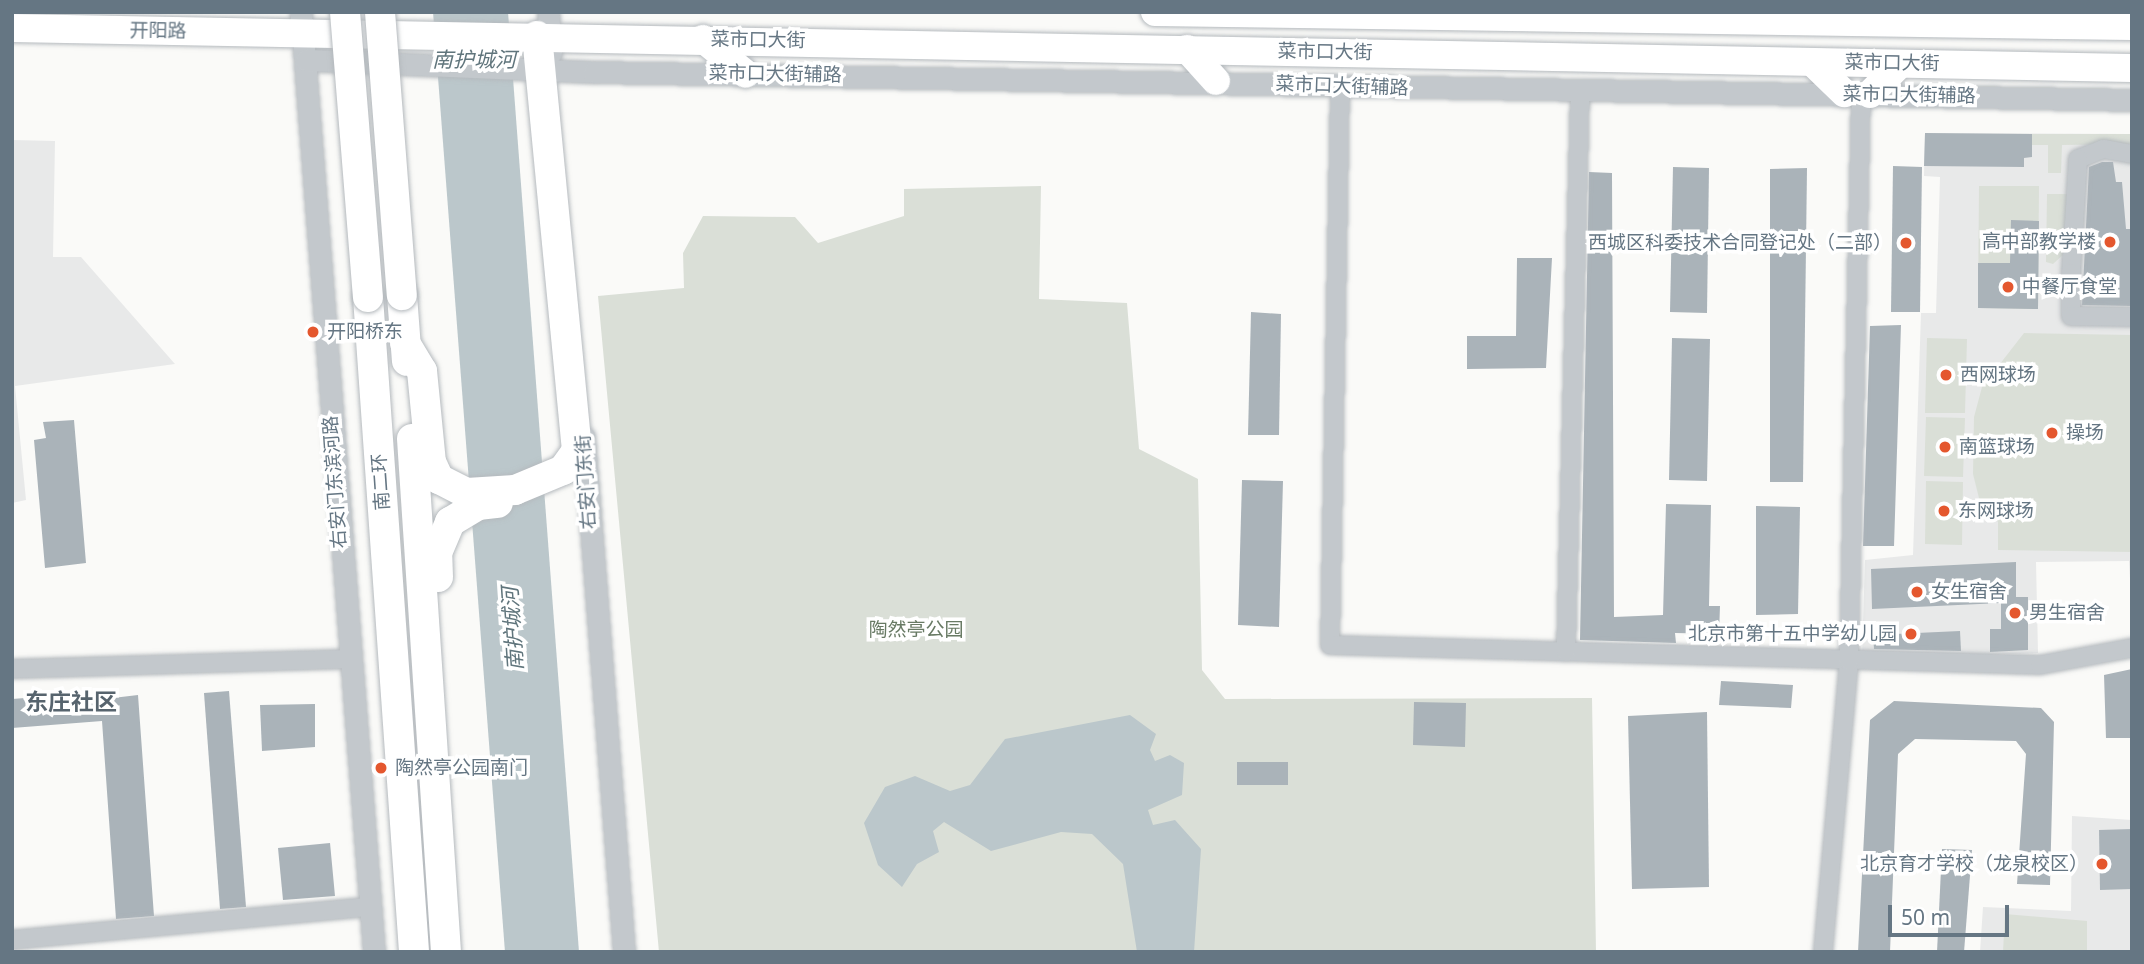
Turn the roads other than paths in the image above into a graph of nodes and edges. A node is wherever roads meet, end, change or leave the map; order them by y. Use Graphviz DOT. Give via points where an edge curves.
graph roads {
  1 [pos="345,12"];
  2 [pos="1155,12"];
  3 [pos="1812,18"];
  4 [pos="1907,18"];
  5 [pos="388,23"];
  6 [pos="2132,26"];
  7 [pos="12,28"];
  8 [pos="538,30"];
  9 [pos="303,36"];
  10 [pos="703,39"];
  11 [pos="1187,49"];
  12 [pos="1812,62"];
  13 [pos="1900,64"];
  14 [pos="537,67"];
  15 [pos="2132,68"];
  16 [pos="746,74"];
  17 [pos="1216,80"];
  18 [pos="1340,86"];
  19 [pos="1580,90"];
  20 [pos="1858,94"];
  21 [pos="2132,100"];
  22 [pos="2132,154"];
  23 [pos="2132,317"];
  24 [pos="405,343"];
  25 [pos="587,471"];
  26 [pos="558,484"];
  27 [pos="454,503"];
  28 [pos="2132,648"];
  29 [pos="1566,652"];
  30 [pos="349,659"];
  31 [pos="1849,661"];
  32 [pos="12,669"];
  33 [pos="432,709"];
  34 [pos="371,907"];
  35 [pos="12,940"];
  36 [pos="374,952"];
  37 [pos="414,952"];
  38 [pos="446,952"];
  39 [pos="624,952"];
  40 [pos="1823,952"];
  1 -- 37 [label="highway, 南二环, bridge"];
  2 -- 3 [label="main road, 菜市口大街"];
  3 -- 4 [label="main road, 菜市口大街"];
  4 -- 6 [label="main road, 菜市口大街"];
  5 -- 8 [label="main road, 菜市口大街"];
  5 -- 9 [label="main road, 开阳路"];
  5 -- 24 [label="highway, 南二环, bridge"];
  7 -- 9 [label="main road, 开阳路"];
  8 -- 10 [label="main road, 菜市口大街"];
  8 -- 14 [label="highway"];
  9 -- 14 [label="street, 菜市口大街辅路" via="399,63"];
  9 -- 30 [label="street, 右安门东滨河路"];
  10 -- 11 [label="main road, 菜市口大街"];
  10 -- 16 [label="main road"];
  11 -- 12 [label="main road, 菜市口大街"];
  11 -- 17 [label="main road"];
  12 -- 13 [label="main road, 菜市口大街"];
  12 -- 20 [label="main road"];
  13 -- 15 [label="main road, 菜市口大街"];
  13 -- 20 [label="main road"];
  14 -- 16 [label="street, 菜市口大街辅路"];
  14 -- 25 [label="street, 右安门东街"];
  14 -- 26 [label="highway" via="577,451"];
  16 -- 17 [label="street, 菜市口大街辅路"];
  17 -- 18 [label="street, 菜市口大街辅路"];
  18 -- 19 [label="street, 菜市口大街辅路"];
  18 -- 29 [label="street" via="1330,645"];
  19 -- 20 [label="street, 菜市口大街辅路"];
  19 -- 29 [label="street"];
  20 -- 21 [label="street, 菜市口大街辅路"];
  20 -- 31 [label="street"];
  22 -- 23 [label="street" via="2103,149 2078,159 2071,273 2071,316"];
  24 -- 27 [label="highway" via="422,371 431,462"];
  24 -- 33 [label="highway, 南二环"];
  25 -- 26 [label="highway"];
  25 -- 39 [label="street, 右安门东街"];
  26 -- 27 [label="highway" via="478,505"];
  27 -- 33 [label="highway" via="437,553 443,659"];
  28 -- 31 [label="street" via="2040,665"];
  29 -- 31 [label="street"];
  30 -- 32 [label="street"];
  30 -- 34 [label="street, 右安门东滨河路"];
  31 -- 40 [label="street"];
  33 -- 38 [label="highway, 南二环"];
  34 -- 35 [label="street"];
  34 -- 36 [label="street, 右安门东滨河路"];
}
